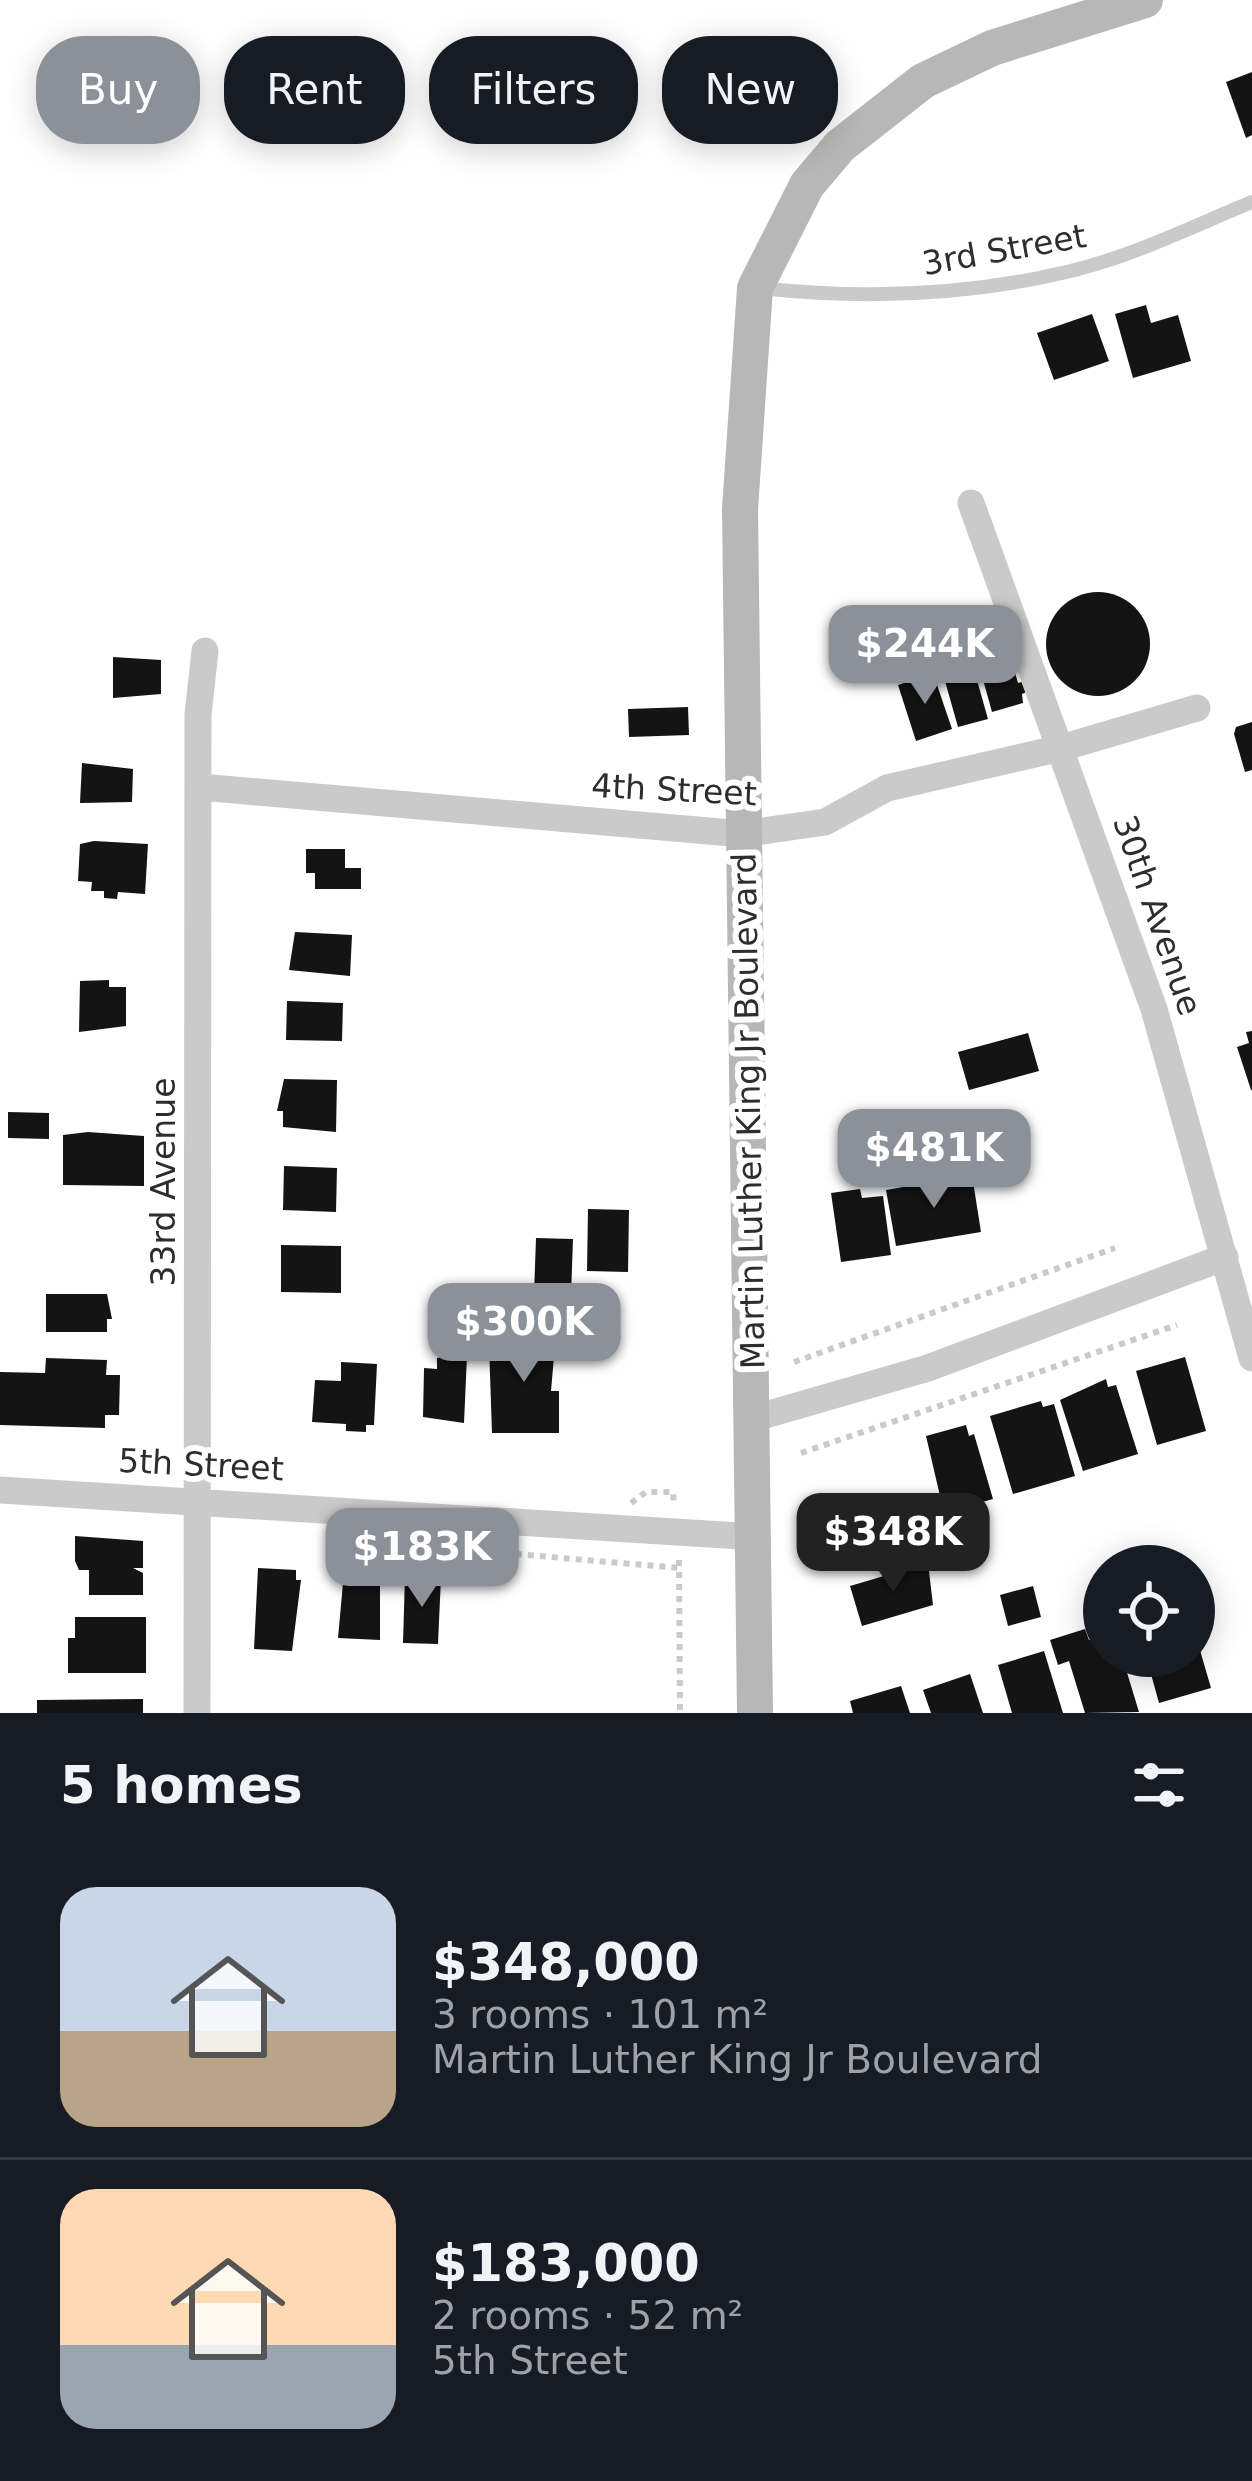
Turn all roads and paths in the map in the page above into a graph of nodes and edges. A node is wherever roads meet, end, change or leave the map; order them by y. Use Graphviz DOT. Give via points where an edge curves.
graph roads {
  1 [pos="1145,0"];
  2 [pos="1252,202"];
  3 [pos="754,288"];
  4 [pos="971,503"];
  5 [pos="205,651"];
  6 [pos="1197,708"];
  7 [pos="1061,748"];
  8 [pos="200,787"];
  9 [pos="743,834"];
  10 [pos="1115,1248"];
  11 [pos="1225,1257"];
  12 [pos="1177,1325"];
  13 [pos="1252,1358"];
  14 [pos="794,1363"];
  15 [pos="754,1418"];
  16 [pos="801,1453"];
  17 [pos="0,1490"];
  18 [pos="673,1492"];
  19 [pos="199,1499"];
  20 [pos="677,1532"];
  21 [pos="756,1537"];
  22 [pos="197,1713"];
  23 [pos="680,1713"];
  24 [pos="755,1713"];
  1 -- 3 [label="main road" via="992,48 923,81 840,146 807,185"];
  2 -- 3 [label="lane, 3rd Street" via="1066,273 980,288 823,295"];
  3 -- 9 [label="main road, Martin Luther King Jr Boulevard" via="740,508"];
  4 -- 7 [label="street, 30th Avenue"];
  5 -- 8 [label="street, 33rd Avenue"];
  6 -- 7 [label="street, 4th Street"];
  7 -- 9 [label="street, 4th Street" via="886,788 825,823"];
  7 -- 11 [label="street, 30th Avenue" via="1154,1009"];
  8 -- 9 [label="street, 4th Street"];
  8 -- 19 [label="street, 33rd Avenue"];
  9 -- 15 [label="main road, Martin Luther King Jr Boulevard"];
  10 -- 14 [label="path"];
  11 -- 13 [label="street, 30th Avenue"];
  11 -- 15 [label="street" via="928,1368"];
  12 -- 16 [label="path"];
  15 -- 21 [label="main road, Martin Luther King Jr Boulevard"];
  17 -- 19 [label="street, 5th Street"];
  18 -- 20 [label="path"];
  19 -- 20 [label="street, 5th Street"];
  19 -- 22 [label="street, 33rd Avenue"];
  20 -- 21 [label="street, 5th Street"];
  20 -- 23 [label="path"];
  21 -- 24 [label="main road, Martin Luther King Jr Boulevard"];
}
